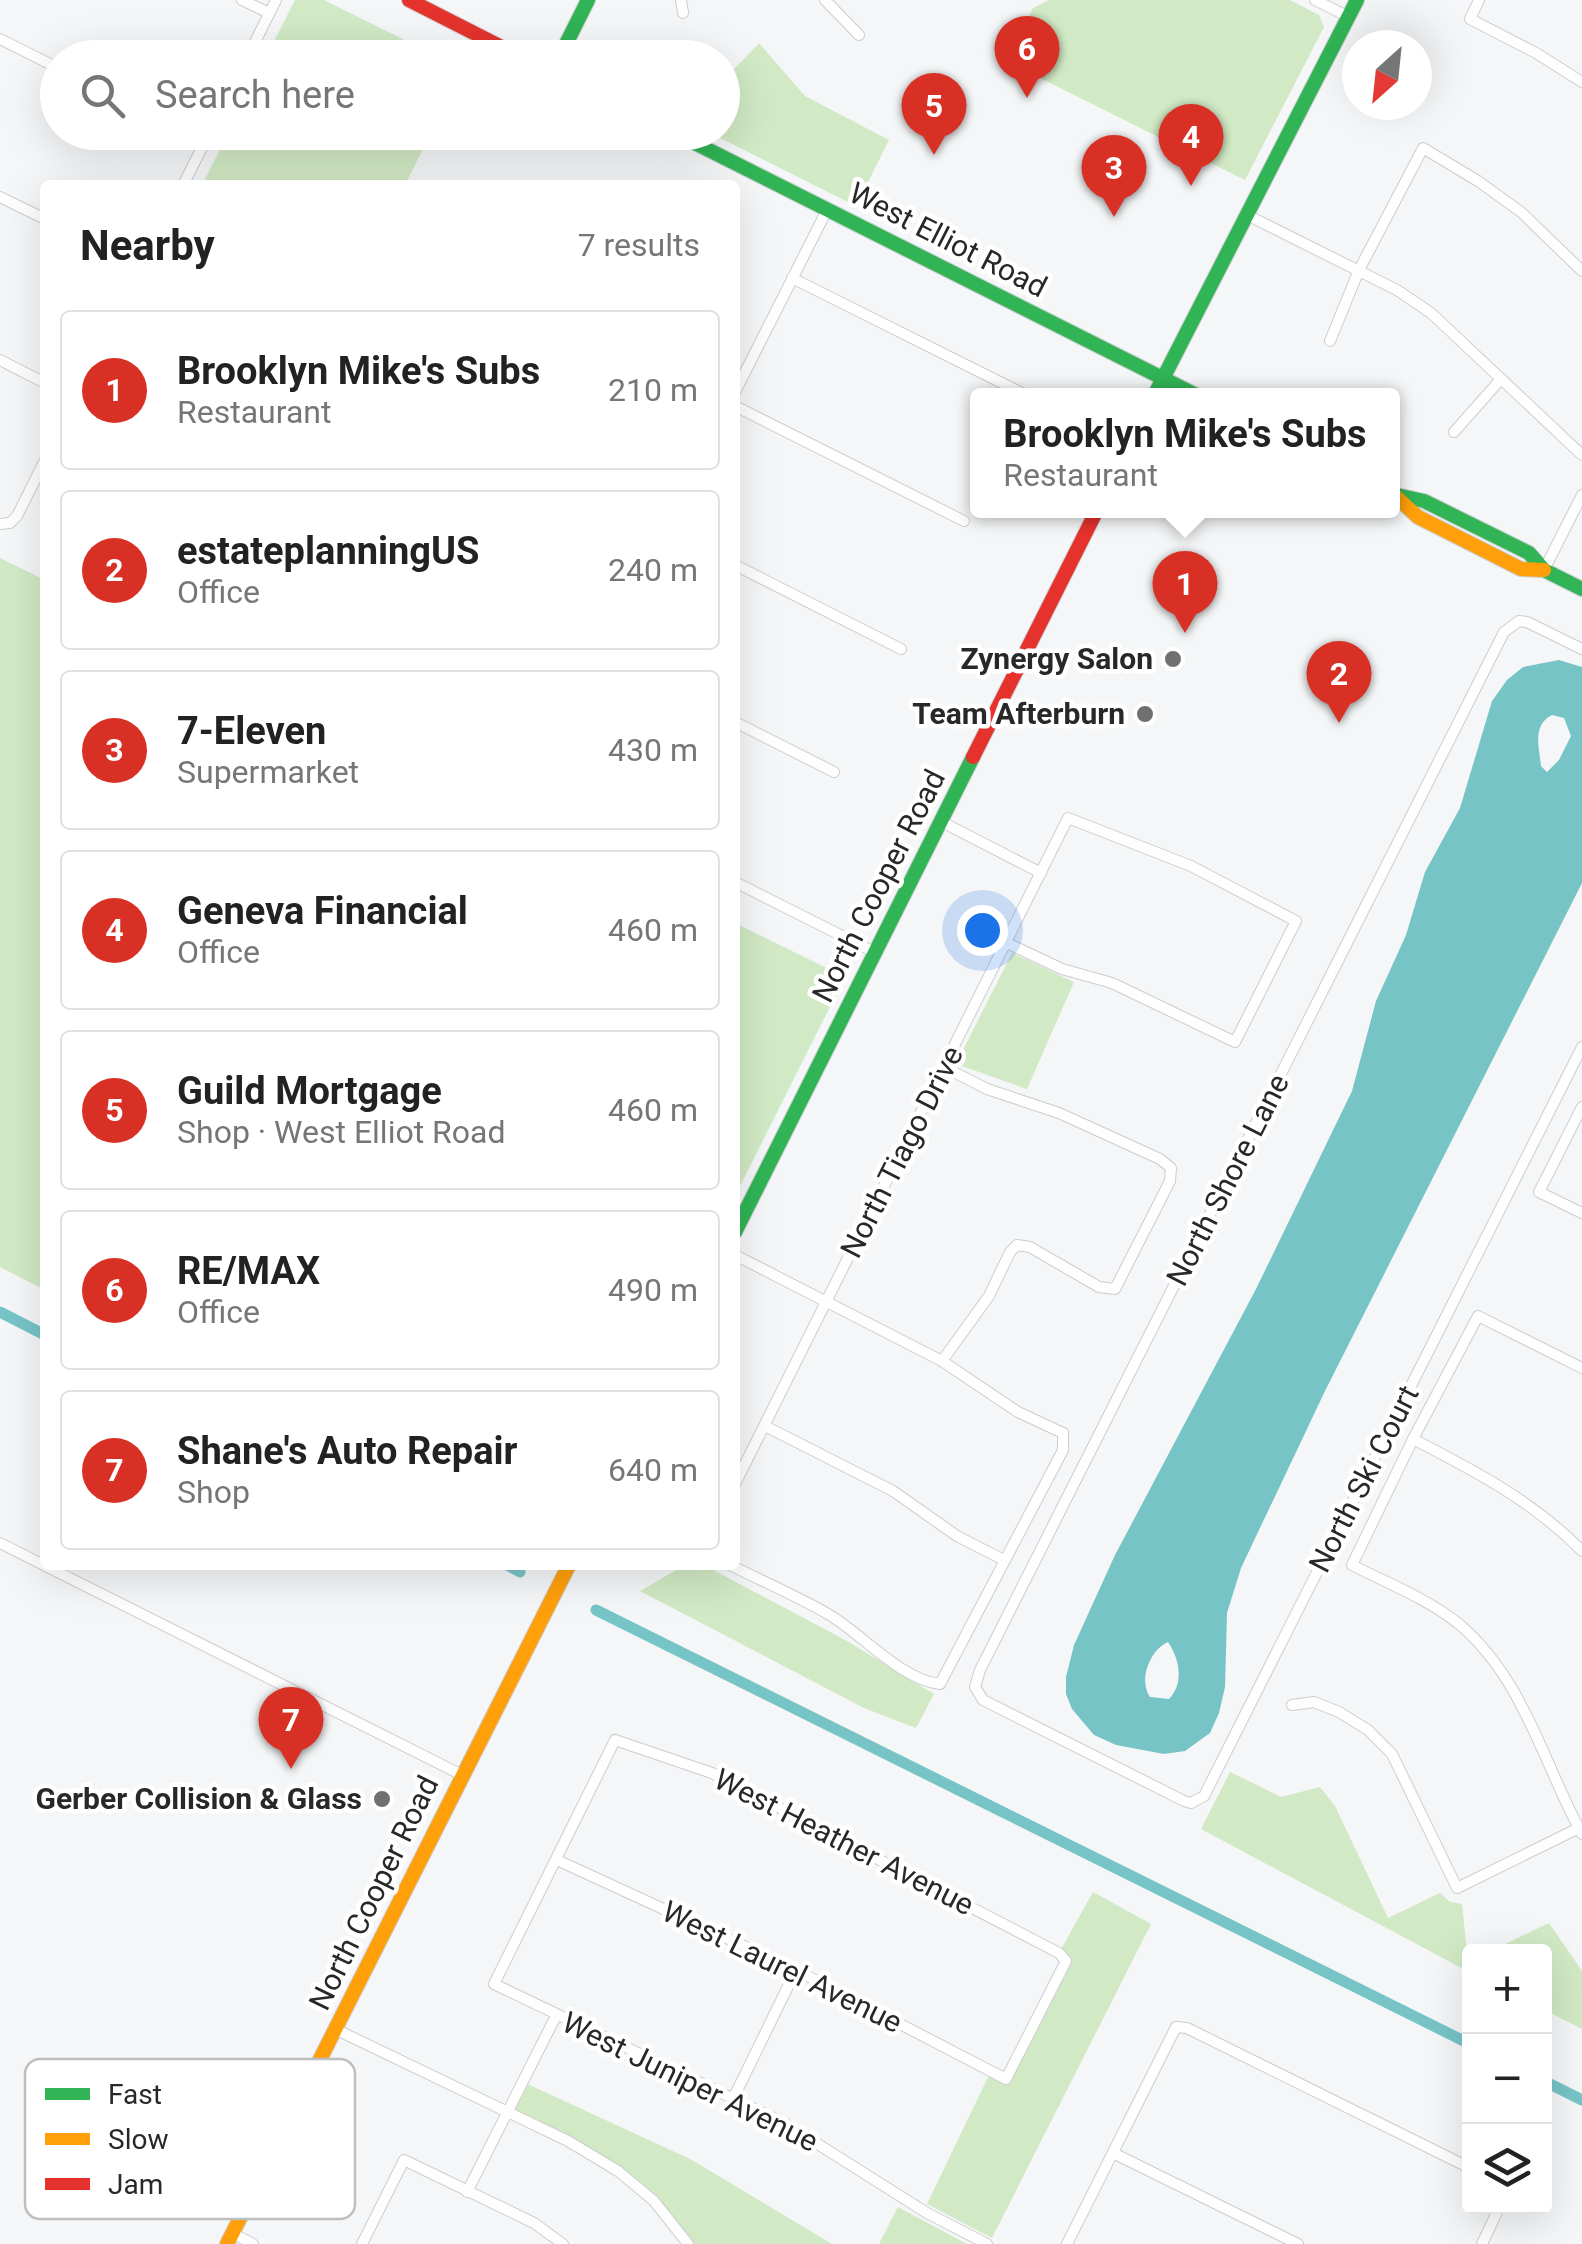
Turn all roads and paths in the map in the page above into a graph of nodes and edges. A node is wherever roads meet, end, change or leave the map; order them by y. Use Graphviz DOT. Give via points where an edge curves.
graph roads {
  1 [pos="242,0"];
  2 [pos="276,0"];
  3 [pos="409,0"];
  4 [pos="588,0"];
  5 [pos="826,0"];
  6 [pos="1315,0"];
  7 [pos="1357,0"];
  8 [pos="1479,0"];
  9 [pos="270,14"];
  10 [pos="1349,17"];
  11 [pos="859,35"];
  12 [pos="0,39"];
  13 [pos="256,40"];
  14 [pos="488,40"];
  15 [pos="568,40"];
  16 [pos="40,59"];
  17 [pos="1582,82"];
  18 [pos="201,150"];
  19 [pos="709,150"];
  20 [pos="186,180"];
  21 [pos="0,197"];
  22 [pos="827,210"];
  23 [pos="1249,216"];
  24 [pos="40,217"];
  25 [pos="1360,270"];
  26 [pos="1582,271"];
  27 [pos="792,278"];
  28 [pos="1330,341"];
  29 [pos="0,360"];
  30 [pos="1163,378"];
  31 [pos="1502,379"];
  32 [pos="40,380"];
  33 [pos="740,382"];
  34 [pos="1010,388"];
  35 [pos="1158,388"];
  36 [pos="1182,388"];
  37 [pos="740,409"];
  38 [pos="1454,432"];
  39 [pos="1582,455"];
  40 [pos="40,481"];
  41 [pos="1582,495"];
  42 [pos="1400,500"];
  43 [pos="1093,518"];
  44 [pos="964,521"];
  45 [pos="5,524"];
  46 [pos="740,568"];
  47 [pos="1544,570"];
  48 [pos="1582,589"];
  49 [pos="901,648"];
  50 [pos="1582,649"];
  51 [pos="740,725"];
  52 [pos="834,772"];
  53 [pos="942,822"];
  54 [pos="1041,874"];
  55 [pos="740,885"];
  56 [pos="1007,943"];
  57 [pos="876,953"];
  58 [pos="1582,1047"];
  59 [pos="944,1067"];
  60 [pos="1582,1107"];
  61 [pos="1582,1213"];
  62 [pos="740,1222"];
  63 [pos="740,1257"];
  64 [pos="827,1302"];
  65 [pos="942,1360"];
  66 [pos="1582,1368"];
  67 [pos="765,1426"];
  68 [pos="1413,1439"];
  69 [pos="740,1474"];
  70 [pos="0,1543"];
  71 [pos="1582,1552"];
  72 [pos="1004,1560"];
  73 [pos="40,1563"];
  74 [pos="54,1570"];
  75 [pos="566,1570"];
  76 [pos="740,1570"];
  77 [pos="1292,1705"];
  78 [pos="1088,1754"];
  79 [pos="462,1776"];
  80 [pos="1580,1831"];
  81 [pos="556,1860"];
  82 [pos="796,1970"];
  83 [pos="556,2016"];
  84 [pos="337,2030"];
  85 [pos="322,2059"];
  86 [pos="1006,2079"];
  87 [pos="734,2097"];
  88 [pos="508,2114"];
  89 [pos="1112,2153"];
  90 [pos="1462,2164"];
  91 [pos="468,2192"];
  92 [pos="1496,2214"];
  93 [pos="230,2239"];
  94 [pos="252,2244"];
  95 [pos="362,2244"];
  96 [pos="563,2244"];
  97 [pos="688,2244"];
  98 [pos="987,2244"];
  99 [pos="1067,2244"];
  100 [pos="1298,2244"];
  101 [pos="1482,2244"];
  1 -- 9 [label="street"];
  2 -- 9 [label="street"];
  3 -- 14 [label="main road"];
  4 -- 15 [label="main road"];
  5 -- 11 [label="street"];
  6 -- 10 [label="street"];
  7 -- 10 [label="main road"];
  8 -- 17 [label="street" via="1470,19"];
  9 -- 13 [label="street"];
  10 -- 23 [label="main road"];
  12 -- 16 [label="street"];
  18 -- 20 [label="street"];
  19 -- 22 [label="main road, West Elliot Road"];
  21 -- 24 [label="street"];
  22 -- 27 [label="street"];
  22 -- 30 [label="main road, West Elliot Road"];
  23 -- 25 [label="street"];
  23 -- 30 [label="main road"];
  25 -- 26 [label="street" via="1422,148 1521,212"];
  25 -- 28 [label="street"];
  25 -- 31 [label="street" via="1431,313"];
  27 -- 33 [label="street"];
  27 -- 34 [label="street"];
  29 -- 32 [label="street"];
  30 -- 35 [label="main road"];
  30 -- 36 [label="main road, West Elliot Road"];
  31 -- 38 [label="street"];
  31 -- 39 [label="street"];
  37 -- 44 [label="street"];
  40 -- 45 [label="street"];
  41 -- 47 [label="street"];
  42 -- 47 [label="main road" via="1521,569"];
  43 -- 53 [label="main road, North Cooper Road"];
  46 -- 49 [label="street"];
  47 -- 48 [label="main road"];
  50 -- 78 [label="street, North Shore Lane" via="1527,622 1504,632 980,1670 976,1687 982,1700"];
  51 -- 52 [label="street"];
  53 -- 54 [label="street"];
  53 -- 57 [label="main road, North Cooper Road"];
  54 -- 56 [label="street, North Tiago Drive"];
  54 -- 56 [label="street, North Tiago Drive" via="1068,818 1191,866 1296,921 1235,1042 1112,982"];
  55 -- 57 [label="street"];
  56 -- 59 [label="street, North Tiago Drive"];
  57 -- 62 [label="main road, North Cooper Road"];
  58 -- 78 [label="street, North Ski Court" via="1204,1796 1184,1801"];
  59 -- 64 [label="street, North Tiago Drive"];
  59 -- 65 [label="street" via="1076,1120 1171,1168 1115,1288 1099,1287 1017,1245"];
  60 -- 61 [label="street" via="1539,1192"];
  63 -- 64 [label="street"];
  64 -- 65 [label="street"];
  64 -- 67 [label="street, North Tiago Drive"];
  65 -- 72 [label="street" via="1062,1433 1062,1450"];
  66 -- 68 [label="street" via="1478,1316"];
  67 -- 69 [label="street, North Tiago Drive"];
  67 -- 72 [label="street" via="893,1491"];
  68 -- 71 [label="street" via="1505,1487"];
  68 -- 80 [label="street" via="1352,1565 1422,1600 1490,1654 1527,1714"];
  70 -- 73 [label="street"];
  72 -- 76 [label="street" via="940,1684 890,1660 830,1615"];
  74 -- 79 [label="street"];
  75 -- 79 [label="main road, North Cooper Road"];
  77 -- 80 [label="street" via="1314,1702 1339,1712 1392,1754 1457,1888"];
  79 -- 84 [label="main road, North Cooper Road"];
  81 -- 82 [label="street, West Laurel Avenue"];
  81 -- 83 [label="street, West Juniper Avenue" via="494,1984"];
  81 -- 86 [label="street, West Heather Avenue" via="615,1740 712,1773 1059,1952 1066,1961"];
  82 -- 86 [label="street, West Laurel Avenue"];
  82 -- 87 [label="street"];
  83 -- 87 [label="street, West Juniper Avenue"];
  83 -- 88 [label="street"];
  84 -- 85 [label="main road, North Cooper Road"];
  84 -- 88 [label="street"];
  87 -- 98 [label="street, West Juniper Avenue"];
  88 -- 91 [label="street"];
  88 -- 97 [label="street" via="618,2171 654,2201"];
  89 -- 90 [label="street" via="1176,2027"];
  89 -- 99 [label="street"];
  89 -- 100 [label="street"];
  91 -- 95 [label="street" via="404,2160"];
  91 -- 96 [label="street"];
  92 -- 101 [label="street"];
  93 -- 94 [label="street"];
}
